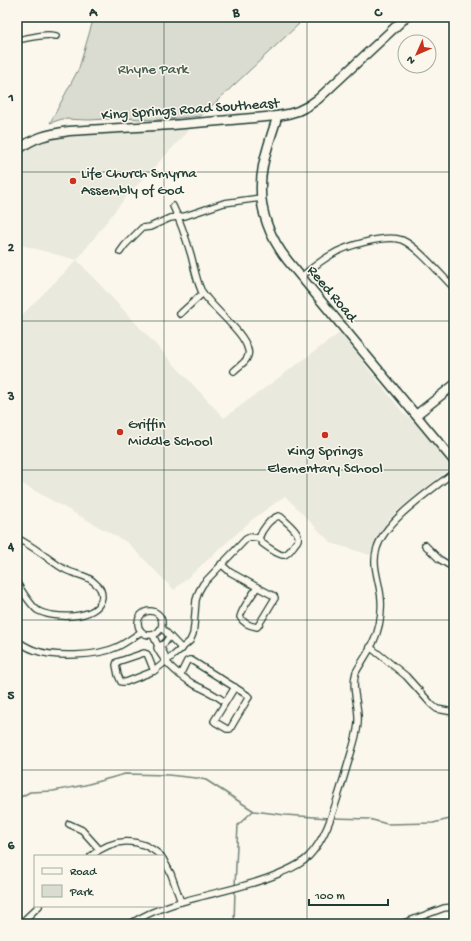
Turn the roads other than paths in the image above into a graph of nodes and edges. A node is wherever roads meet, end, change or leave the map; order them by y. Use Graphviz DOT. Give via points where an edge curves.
graph roads {
  1 [pos="405,17"];
  2 [pos="56,36"];
  3 [pos="17,40"];
  4 [pos="17,60"];
  5 [pos="17,78"];
  6 [pos="276,116"];
  7 [pos="17,150"];
  8 [pos="261,198"];
  9 [pos="173,206"];
  10 [pos="178,217"];
  11 [pos="120,252"];
  12 [pos="301,277"];
  13 [pos="454,288"];
  14 [pos="203,293"];
  15 [pos="180,314"];
  16 [pos="234,371"];
  17 [pos="454,385"];
  18 [pos="416,415"];
  19 [pos="454,461"];
  20 [pos="454,472"];
  21 [pos="17,538"];
  22 [pos="259,538"];
  23 [pos="425,544"];
  24 [pos="221,564"];
  25 [pos="454,568"];
  26 [pos="17,583"];
  27 [pos="256,587"];
  28 [pos="162,628"];
  29 [pos="141,632"];
  30 [pos="153,635"];
  31 [pos="170,636"];
  32 [pos="17,641"];
  33 [pos="158,646"];
  34 [pos="370,647"];
  35 [pos="182,649"];
  36 [pos="166,661"];
  37 [pos="154,671"];
  38 [pos="180,675"];
  39 [pos="235,687"];
  40 [pos="226,702"];
  41 [pos="453,712"];
  42 [pos="69,824"];
  43 [pos="99,849"];
  44 [pos="92,855"];
  45 [pos="160,855"];
  46 [pos="164,861"];
  47 [pos="181,902"];
  48 [pos="38,907"];
  49 [pos="454,907"];
  50 [pos="20,924"];
  51 [pos="130,924"];
  52 [pos="401,924"];
  1 -- 6 [label="street, King Springs Road Southeast" via="314,102 298,111"];
  2 -- 3 [label="street" via="44,35"];
  4 -- 5 [label="street"];
  6 -- 7 [label="street, King Springs Road Southeast" via="54,133 37,138"];
  6 -- 8 [label="street, Reed Road" via="263,168"];
  8 -- 10 [label="street" via="224,204"];
  8 -- 12 [label="street, Reed Road" via="264,216 272,236"];
  9 -- 10 [label="street"];
  10 -- 11 [label="street" via="142,228"];
  10 -- 14 [label="street"];
  12 -- 13 [label="street" via="335,252 372,240 392,239 401,240 412,246"];
  12 -- 18 [label="street, Reed Road"];
  14 -- 15 [label="street"];
  14 -- 16 [label="street" via="238,331 247,345 247,360"];
  17 -- 18 [label="street"];
  18 -- 19 [label="street, Reed Road"];
  20 -- 34 [label="street" via="399,516 379,543 374,561 381,607 375,638"];
  21 -- 26 [label="street" via="66,570 93,580 102,596 93,610 76,616 61,616 37,609"];
  22 -- 22 [label="street" via="261,542 283,555 292,549 298,538 296,531 279,516 272,520"];
  22 -- 24 [label="street" via="246,539"];
  23 -- 25 [label="street" via="439,559"];
  24 -- 27 [label="street"];
  24 -- 35 [label="street" via="199,591 195,605 193,634"];
  27 -- 27 [label="street" via="275,598 256,627 240,617"];
  28 -- 29 [label="street" via="161,616 146,611 138,618 138,628"];
  28 -- 30 [label="street"];
  28 -- 31 [label="street"];
  29 -- 30 [label="street"];
  29 -- 32 [label="street" via="116,647 93,653 62,655 42,652"];
  30 -- 33 [label="street"];
  31 -- 33 [label="street" via="163,645"];
  31 -- 35 [label="street"];
  33 -- 36 [label="street" via="166,656"];
  34 -- 41 [label="street" via="406,676 437,709"];
  34 -- 47 [label="street" via="354,678 358,725 352,749 328,824 310,856 288,870 254,883"];
  35 -- 36 [label="street"];
  36 -- 37 [label="street"];
  36 -- 38 [label="street"];
  37 -- 37 [label="street" via="122,682 116,665 144,653 147,654"];
  38 -- 39 [label="street" via="187,661 191,660"];
  38 -- 40 [label="street"];
  39 -- 40 [label="street"];
  39 -- 40 [label="street" via="248,697 229,729 214,721"];
  42 -- 43 [label="street" via="82,830"];
  43 -- 44 [label="street"];
  43 -- 45 [label="street" via="120,842 137,842"];
  46 -- 47 [label="street"];
  47 -- 51 [label="street"];
  48 -- 50 [label="street"];
  49 -- 52 [label="street" via="444,908"];
}
